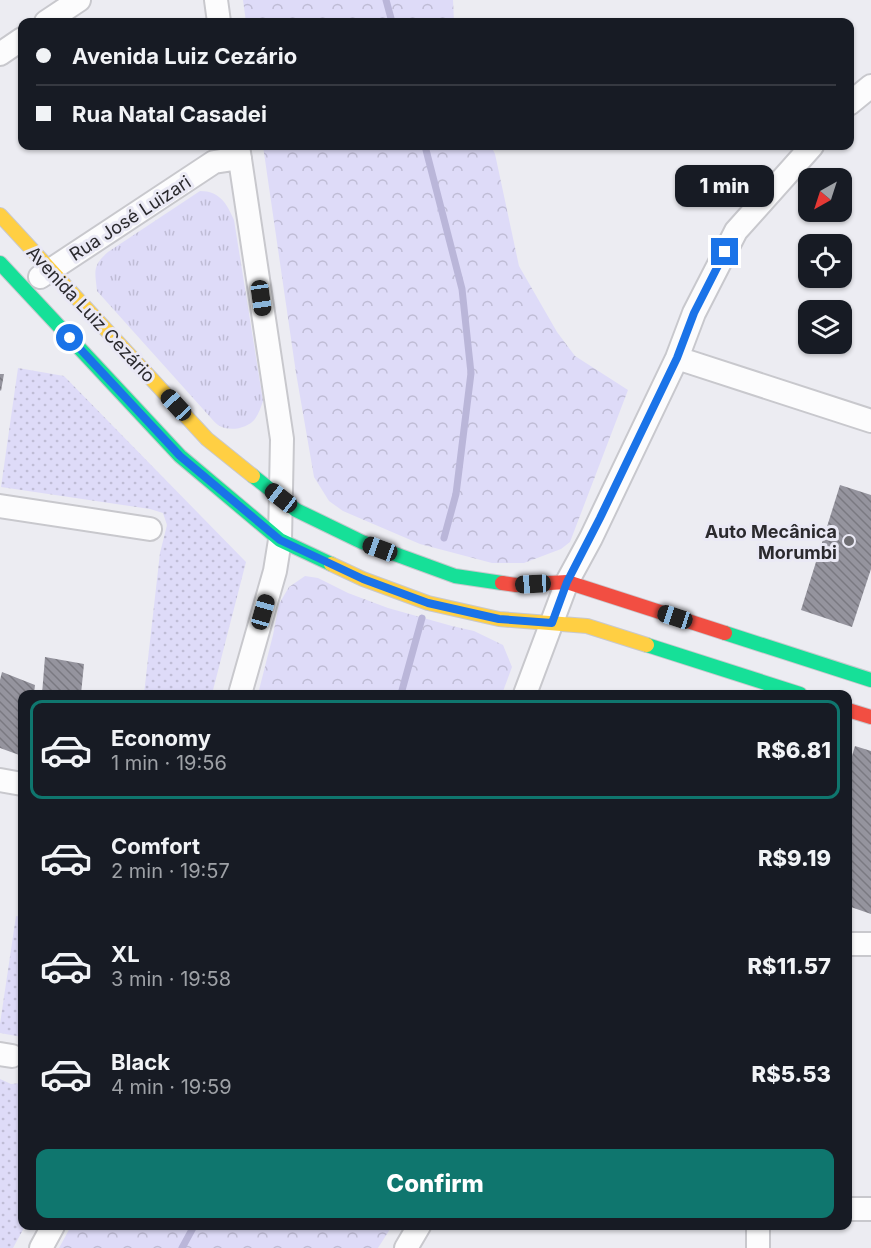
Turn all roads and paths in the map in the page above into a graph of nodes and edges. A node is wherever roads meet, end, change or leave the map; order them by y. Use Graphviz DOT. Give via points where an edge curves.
graph roads {
  1 [pos="79,0"];
  2 [pos="216,0"];
  3 [pos="52,18"];
  4 [pos="218,18"];
  5 [pos="18,42"];
  6 [pos="0,54"];
  7 [pos="871,86"];
  8 [pos="854,100"];
  9 [pos="808,150"];
  10 [pos="239,152"];
  11 [pos="0,215"];
  12 [pos="0,262"];
  13 [pos="50,270"];
  14 [pos="23,288"];
  15 [pos="677,358"];
  16 [pos="871,421"];
  17 [pos="281,498"];
  18 [pos="0,506"];
  19 [pos="150,530"];
  20 [pos="280,540"];
  21 [pos="567,582"];
  22 [pos="552,623"];
  23 [pos="871,681"];
  24 [pos="241,690"];
  25 [pos="527,690"];
  26 [pos="787,690"];
  27 [pos="852,711"];
  28 [pos="871,717"];
  29 [pos="0,780"];
  30 [pos="18,783"];
  31 [pos="852,944"];
  32 [pos="871,944"];
  33 [pos="852,1209"];
  34 [pos="871,1209"];
  35 [pos="51,1230"];
  36 [pos="417,1230"];
  37 [pos="758,1230"];
  38 [pos="41,1248"];
  39 [pos="406,1248"];
  40 [pos="758,1248"];
  1 -- 3 [label="street"];
  2 -- 4 [label="street"];
  5 -- 6 [label="street"];
  7 -- 8 [label="street"];
  9 -- 15 [label="street" via="736,231 694,313"];
  10 -- 13 [label="street, Rua José Luizari" via="214,162"];
  10 -- 17 [label="street" via="282,439"];
  11 -- 13 [label="street, Avenida Luiz Cezário"];
  12 -- 14 [label="street, Avenida Luiz Cezário"];
  13 -- 14 [label="street, Rua José Luizari"];
  13 -- 17 [label="street, Avenida Luiz Cezário" via="207,439"];
  14 -- 20 [label="street, Avenida Luiz Cezário" via="180,456"];
  15 -- 16 [label="street"];
  15 -- 21 [label="street"];
  17 -- 20 [label="street"];
  17 -- 21 [label="street, Avenida Luiz Cezário" via="296,510 362,542 455,576 516,585"];
  18 -- 19 [label="street"];
  20 -- 22 [label="street, Avenida Luiz Cezário" via="363,579 428,603 499,619"];
  20 -- 24 [label="street"];
  21 -- 22 [label="street"];
  21 -- 23 [label="street, Avenida Luiz Cezário"];
  22 -- 25 [label="street"];
  22 -- 26 [label="street, Avenida Luiz Cezário" via="587,626"];
  27 -- 28 [label="street"];
  29 -- 30 [label="street"];
  31 -- 32 [label="street"];
  33 -- 34 [label="street"];
  35 -- 38 [label="street"];
  36 -- 39 [label="street"];
  37 -- 40 [label="street"];
}
